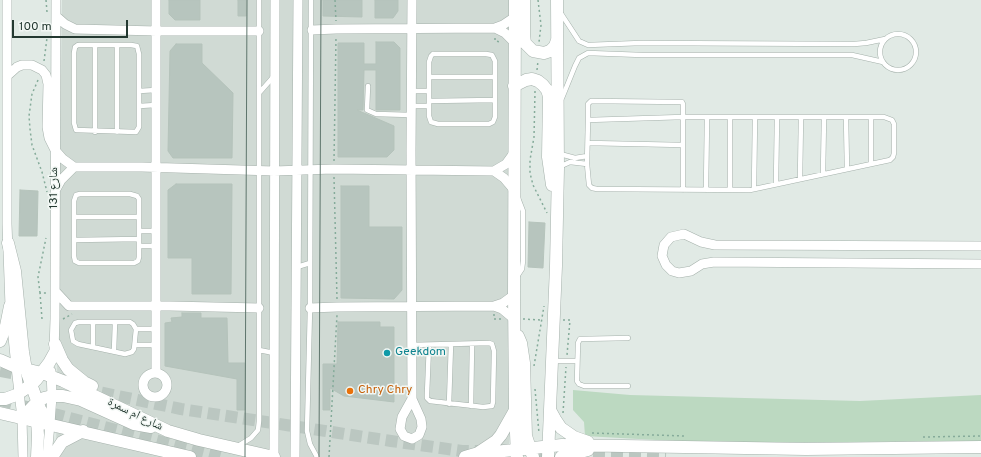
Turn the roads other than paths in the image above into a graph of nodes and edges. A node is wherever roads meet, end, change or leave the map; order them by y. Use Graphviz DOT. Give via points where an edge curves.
graph roads {
  1 [pos="7,0"];
  2 [pos="56,0"];
  3 [pos="156,0"];
  4 [pos="260,0"];
  5 [pos="275,0"];
  6 [pos="298,0"];
  7 [pos="311,0"];
  8 [pos="412,0"];
  9 [pos="515,0"];
  10 [pos="524,0"];
  11 [pos="557,4"];
  12 [pos="52,16"];
  13 [pos="515,17"];
  14 [pos="495,28"];
  15 [pos="75,29"];
  16 [pos="412,29"];
  17 [pos="259,30"];
  18 [pos="312,30"];
  19 [pos="157,31"];
  20 [pos="885,39"];
  21 [pos="557,40"];
  22 [pos="56,41"];
  23 [pos="515,43"];
  24 [pos="95,45"];
  25 [pos="117,45"];
  26 [pos="883,62"];
  27 [pos="7,76"];
  28 [pos="274,76"];
  29 [pos="429,77"];
  30 [pos="495,77"];
  31 [pos="368,86"];
  32 [pos="514,86"];
  33 [pos="156,90"];
  34 [pos="139,91"];
  35 [pos="412,91"];
  36 [pos="429,91"];
  37 [pos="260,92"];
  38 [pos="495,100"];
  39 [pos="430,101"];
  40 [pos="156,105"];
  41 [pos="139,106"];
  42 [pos="429,106"];
  43 [pos="557,109"];
  44 [pos="411,111"];
  45 [pos="683,117"];
  46 [pos="755,117"];
  47 [pos="801,117"];
  48 [pos="824,117"];
  49 [pos="846,117"];
  50 [pos="871,117"];
  51 [pos="707,118"];
  52 [pos="730,118"];
  53 [pos="777,118"];
  54 [pos="588,120"];
  55 [pos="95,132"];
  56 [pos="117,132"];
  57 [pos="588,143"];
  58 [pos="683,145"];
  59 [pos="55,150"];
  60 [pos="514,153"];
  61 [pos="558,153"];
  62 [pos="587,156"];
  63 [pos="587,164"];
  64 [pos="871,164"];
  65 [pos="74,167"];
  66 [pos="156,168"];
  67 [pos="558,168"];
  68 [pos="847,169"];
  69 [pos="260,170"];
  70 [pos="297,170"];
  71 [pos="310,170"];
  72 [pos="274,171"];
  73 [pos="411,171"];
  74 [pos="494,171"];
  75 [pos="824,174"];
  76 [pos="800,179"];
  77 [pos="776,184"];
  78 [pos="754,189"];
  79 [pos="51,190"];
  80 [pos="683,190"];
  81 [pos="706,190"];
  82 [pos="730,190"];
  83 [pos="515,191"];
  84 [pos="557,202"];
  85 [pos="74,217"];
  86 [pos="139,217"];
  87 [pos="139,231"];
  88 [pos="156,231"];
  89 [pos="139,239"];
  90 [pos="74,240"];
  91 [pos="8,243"];
  92 [pos="139,246"];
  93 [pos="156,246"];
  94 [pos="981,246"];
  95 [pos="310,263"];
  96 [pos="981,264"];
  97 [pos="296,268"];
  98 [pos="56,292"];
  99 [pos="514,295"];
  100 [pos="10,306"];
  101 [pos="69,306"];
  102 [pos="156,306"];
  103 [pos="494,306"];
  104 [pos="411,307"];
  105 [pos="259,308"];
  106 [pos="310,308"];
  107 [pos="56,319"];
  108 [pos="94,322"];
  109 [pos="114,322"];
  110 [pos="514,322"];
  111 [pos="136,329"];
  112 [pos="155,329"];
  113 [pos="628,338"];
  114 [pos="0,341"];
  115 [pos="451,344"];
  116 [pos="472,344"];
  117 [pos="135,345"];
  118 [pos="156,345"];
  119 [pos="428,345"];
  120 [pos="411,346"];
  121 [pos="93,347"];
  122 [pos="54,349"];
  123 [pos="259,350"];
  124 [pos="114,351"];
  125 [pos="274,353"];
  126 [pos="0,360"];
  127 [pos="552,361"];
  128 [pos="577,361"];
  129 [pos="21,368"];
  130 [pos="156,373"];
  131 [pos="46,375"];
  132 [pos="628,386"];
  133 [pos="26,388"];
  134 [pos="52,396"];
  135 [pos="0,399"];
  136 [pos="412,399"];
  137 [pos="35,404"];
  138 [pos="449,404"];
  139 [pos="471,406"];
  140 [pos="515,409"];
  141 [pos="550,409"];
  142 [pos="0,413"];
  143 [pos="133,414"];
  144 [pos="22,418"];
  145 [pos="37,421"];
  146 [pos="50,424"];
  147 [pos="158,426"];
  148 [pos="84,431"];
  149 [pos="600,446"];
  150 [pos="234,447"];
  151 [pos="981,447"];
  152 [pos="547,452"];
  153 [pos="523,454"];
  154 [pos="470,456"];
  155 [pos="23,457"];
  156 [pos="36,457"];
  157 [pos="47,457"];
  158 [pos="52,457"];
  159 [pos="190,457"];
  160 [pos="274,457"];
  161 [pos="295,457"];
  162 [pos="317,457"];
  163 [pos="561,457"];
  1 -- 27 [label="street"];
  2 -- 12 [label="street, شارع 131"];
  3 -- 19 [label="street"];
  4 -- 17 [label="lane"];
  5 -- 28 [label="street"];
  6 -- 70 [label="street"];
  7 -- 18 [label="lane"];
  8 -- 16 [label="street"];
  9 -- 13 [label="street"];
  10 -- 21 [label="street" via="526,43 538,53 550,51"];
  11 -- 20 [label="lane" via="576,37 588,45 854,44"];
  11 -- 21 [label="street"];
  12 -- 15 [label="street"];
  12 -- 22 [label="street, شارع 131"];
  13 -- 14 [label="street" via="503,26"];
  13 -- 23 [label="street"];
  14 -- 16 [label="street"];
  14 -- 23 [label="street"];
  15 -- 19 [label="street"];
  15 -- 22 [label="street"];
  16 -- 18 [label="street"];
  16 -- 35 [label="street"];
  17 -- 19 [label="street"];
  17 -- 37 [label="lane"];
  18 -- 71 [label="lane"];
  19 -- 33 [label="street"];
  20 -- 26 [label="lane" via="880,50"];
  20 -- 26 [label="lane" via="893,34 903,34 914,44 916,54 912,63 904,68 895,70"];
  21 -- 43 [label="street"];
  22 -- 59 [label="street, شارع 131"];
  23 -- 32 [label="street"];
  24 -- 25 [label="lane"];
  24 -- 55 [label="lane"];
  24 -- 55 [label="lane" via="78,45 74,53 74,128 79,131"];
  25 -- 34 [label="lane" via="135,45 139,49"];
  25 -- 56 [label="lane"];
  26 -- 43 [label="lane" via="852,55 588,53 579,58"];
  27 -- 59 [label="street" via="22,65 32,65 46,75 48,132"];
  27 -- 91 [label="street"];
  28 -- 37 [label="lane"];
  28 -- 72 [label="street"];
  29 -- 30 [label="lane"];
  29 -- 30 [label="lane" via="430,58 436,54 490,54 495,61"];
  29 -- 36 [label="lane"];
  30 -- 38 [label="lane"];
  31 -- 44 [label="lane" via="367,110 376,114"];
  32 -- 60 [label="street"];
  32 -- 84 [label="street" via="526,80 536,80 544,84 547,90 549,169"];
  33 -- 34 [label="lane"];
  33 -- 40 [label="street"];
  34 -- 41 [label="lane"];
  35 -- 36 [label="lane"];
  35 -- 44 [label="street"];
  36 -- 39 [label="lane"];
  37 -- 69 [label="lane"];
  38 -- 39 [label="lane"];
  38 -- 42 [label="lane" via="494,119 489,124 434,123 430,120"];
  39 -- 42 [label="lane"];
  40 -- 41 [label="lane"];
  40 -- 66 [label="street"];
  41 -- 56 [label="lane" via="138,130"];
  42 -- 44 [label="lane"];
  43 -- 61 [label="street"];
  44 -- 73 [label="street"];
  45 -- 51 [label="lane"];
  45 -- 54 [label="lane"];
  45 -- 54 [label="lane" via="683,104 680,101 591,101 588,104"];
  45 -- 58 [label="lane"];
  46 -- 52 [label="lane"];
  46 -- 53 [label="lane"];
  46 -- 78 [label="lane"];
  47 -- 48 [label="lane"];
  47 -- 53 [label="lane"];
  47 -- 76 [label="lane"];
  48 -- 49 [label="lane"];
  48 -- 75 [label="lane"];
  49 -- 50 [label="lane"];
  49 -- 68 [label="lane"];
  50 -- 64 [label="lane"];
  50 -- 64 [label="lane" via="892,120 894,149 890,160"];
  51 -- 52 [label="lane"];
  51 -- 81 [label="lane"];
  52 -- 82 [label="lane"];
  53 -- 77 [label="lane"];
  54 -- 57 [label="lane"];
  55 -- 56 [label="lane"];
  57 -- 58 [label="lane"];
  57 -- 62 [label="lane"];
  58 -- 80 [label="lane"];
  59 -- 65 [label="street"];
  59 -- 79 [label="street, شارع 131"];
  60 -- 74 [label="street" via="506,164"];
  60 -- 83 [label="street"];
  61 -- 62 [label="lane" via="570,157"];
  61 -- 67 [label="street"];
  62 -- 63 [label="lane"];
  63 -- 67 [label="lane" via="570,162"];
  63 -- 80 [label="lane" via="589,185 592,188"];
  64 -- 68 [label="lane"];
  65 -- 66 [label="street"];
  65 -- 79 [label="street"];
  66 -- 69 [label="street"];
  66 -- 88 [label="street"];
  67 -- 84 [label="street"];
  68 -- 75 [label="lane"];
  69 -- 72 [label="street"];
  69 -- 105 [label="lane"];
  70 -- 71 [label="street"];
  70 -- 72 [label="street"];
  70 -- 97 [label="street"];
  71 -- 73 [label="street"];
  71 -- 95 [label="lane"];
  72 -- 125 [label="street"];
  73 -- 74 [label="street"];
  73 -- 104 [label="street"];
  74 -- 83 [label="street"];
  75 -- 76 [label="lane"];
  76 -- 77 [label="lane"];
  77 -- 78 [label="lane"];
  78 -- 82 [label="lane"];
  79 -- 98 [label="street, شارع 131"];
  80 -- 81 [label="lane"];
  81 -- 82 [label="lane"];
  83 -- 99 [label="street"];
  84 -- 127 [label="street"];
  85 -- 86 [label="lane"];
  85 -- 86 [label="lane" via="76,195 134,194 138,199"];
  85 -- 90 [label="lane"];
  86 -- 87 [label="lane"];
  87 -- 88 [label="lane"];
  87 -- 89 [label="lane"];
  88 -- 93 [label="street"];
  89 -- 90 [label="lane"];
  89 -- 92 [label="lane"];
  90 -- 92 [label="lane" via="74,259 79,263 136,262 139,259"];
  91 -- 100 [label="street"];
  91 -- 129 [label="street" via="15,271 23,352"];
  92 -- 93 [label="lane"];
  93 -- 102 [label="street"];
  94 -- 96 [label="street" via="715,245 684,234 672,237 664,245 662,256 666,265 679,273 714,262"];
  95 -- 97 [label="lane"];
  95 -- 106 [label="lane"];
  97 -- 161 [label="street"];
  98 -- 101 [label="street"];
  98 -- 107 [label="street, شارع 131"];
  99 -- 103 [label="street"];
  99 -- 110 [label="street"];
  100 -- 114 [label="street"];
  100 -- 129 [label="street"];
  101 -- 102 [label="street"];
  101 -- 107 [label="street"];
  102 -- 105 [label="street"];
  102 -- 112 [label="street"];
  103 -- 104 [label="street"];
  103 -- 110 [label="street" via="502,309"];
  104 -- 106 [label="street"];
  104 -- 120 [label="street"];
  105 -- 123 [label="lane"];
  106 -- 162 [label="lane" via="307,431"];
  107 -- 122 [label="street, شارع 131"];
  108 -- 109 [label="lane"];
  108 -- 121 [label="lane"];
  108 -- 121 [label="lane" via="75,323 71,330 74,343"];
  109 -- 111 [label="lane" via="130,322"];
  109 -- 124 [label="lane"];
  110 -- 140 [label="street"];
  110 -- 153 [label="street" via="523,354 526,436"];
  111 -- 112 [label="lane"];
  111 -- 117 [label="lane"];
  112 -- 118 [label="street"];
  113 -- 128 [label="lane" via="580,339"];
  115 -- 116 [label="lane"];
  115 -- 119 [label="lane"];
  115 -- 138 [label="lane"];
  116 -- 139 [label="lane"];
  116 -- 139 [label="lane" via="492,344 494,351 492,406"];
  117 -- 118 [label="lane"];
  117 -- 124 [label="lane" via="128,354"];
  118 -- 130 [label="street"];
  119 -- 120 [label="lane"];
  119 -- 138 [label="lane" via="427,398 430,401"];
  120 -- 136 [label="street"];
  121 -- 124 [label="lane"];
  122 -- 131 [label="street"];
  122 -- 143 [label="street" via="71,373 124,401 130,406"];
  123 -- 125 [label="lane"];
  123 -- 150 [label="lane" via="258,430 251,438"];
  125 -- 160 [label="street"];
  126 -- 129 [label="street, شارع ام سمرة"];
  127 -- 128 [label="lane"];
  127 -- 141 [label="street"];
  128 -- 132 [label="lane" via="579,384"];
  129 -- 131 [label="street, شارع ام سمرة"];
  129 -- 133 [label="street"];
  131 -- 133 [label="street"];
  131 -- 134 [label="street"];
  131 -- 143 [label="street, شارع ام سمرة"];
  133 -- 135 [label="street" via="11,397"];
  133 -- 137 [label="street"];
  133 -- 144 [label="street"];
  134 -- 137 [label="street"];
  134 -- 146 [label="street"];
  134 -- 147 [label="street" via="81,400 140,426"];
  137 -- 144 [label="street"];
  137 -- 145 [label="street"];
  137 -- 146 [label="street"];
  138 -- 139 [label="lane"];
  140 -- 153 [label="street"];
  140 -- 154 [label="street" via="501,434 486,448"];
  141 -- 149 [label="street" via="554,419 567,433"];
  141 -- 152 [label="street"];
  142 -- 144 [label="street, شارع ام سمرة"];
  143 -- 147 [label="street, شارع ام سمرة"];
  144 -- 145 [label="street, شارع ام سمرة"];
  144 -- 155 [label="street"];
  145 -- 146 [label="street, شارع ام سمرة"];
  145 -- 156 [label="street"];
  146 -- 148 [label="street, شارع ام سمرة"];
  146 -- 157 [label="street"];
  147 -- 150 [label="street, شارع ام سمرة" via="199,440"];
  148 -- 158 [label="street" via="62,442"];
  148 -- 159 [label="street, شارع ام سمرة"];
  149 -- 151 [label="street" via="806,449"];
  149 -- 152 [label="street"];
  149 -- 163 [label="street"];
  150 -- 160 [label="street, شارع ام سمرة"];
  152 -- 153 [label="street"];
  153 -- 154 [label="street"];
}
